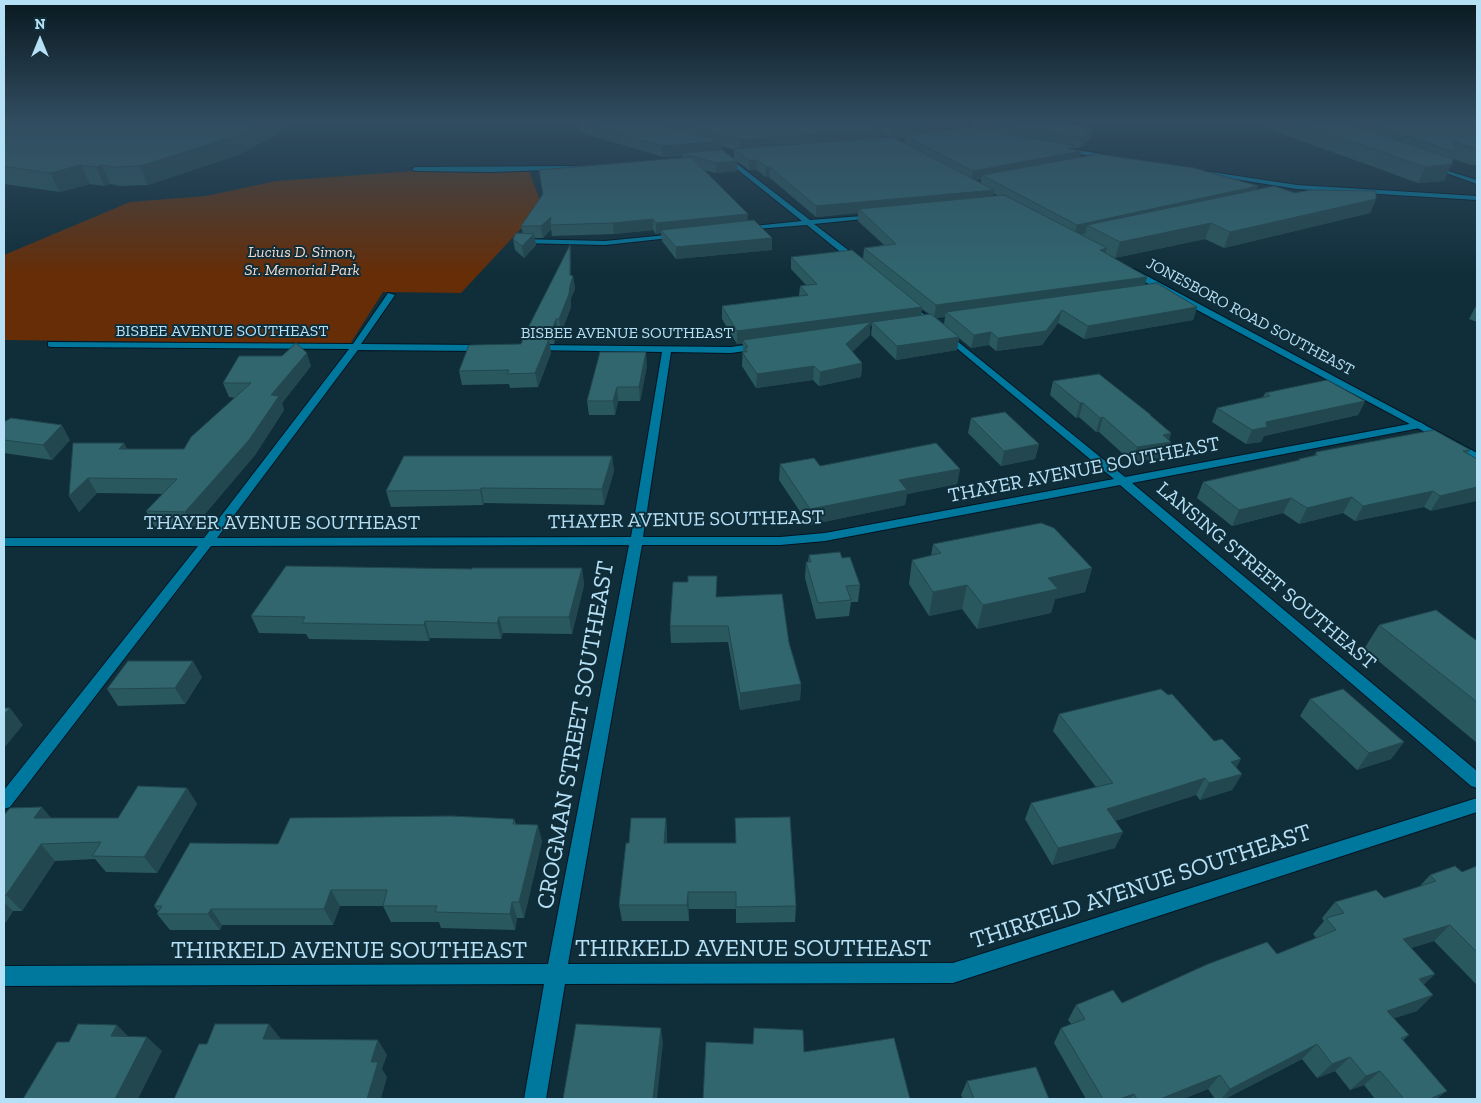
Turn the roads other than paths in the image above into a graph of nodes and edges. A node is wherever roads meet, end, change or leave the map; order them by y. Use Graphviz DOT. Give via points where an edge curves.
graph roads {
  1 [pos="748,171"];
  2 [pos="1198,171"];
  3 [pos="1447,171"];
  4 [pos="1477,182"];
  5 [pos="1297,187"];
  6 [pos="1282,194"];
  7 [pos="1477,198"];
  8 [pos="884,215"];
  9 [pos="808,222"];
  10 [pos="739,229"];
  11 [pos="690,234"];
  12 [pos="514,241"];
  13 [pos="1119,264"];
  14 [pos="866,269"];
  15 [pos="1168,290"];
  16 [pos="1153,292"];
  17 [pos="391,295"];
  18 [pos="904,300"];
  19 [pos="51,344"];
  20 [pos="769,345"];
  21 [pos="355,347"];
  22 [pos="490,348"];
  23 [pos="529,348"];
  24 [pos="667,349"];
  25 [pos="1420,425"];
  26 [pos="1477,457"];
  27 [pos="1124,482"];
  28 [pos="4,542"];
  29 [pos="207,542"];
  30 [pos="636,542"];
  31 [pos="1477,782"];
  32 [pos="4,802"];
  33 [pos="1477,805"];
  34 [pos="4,976"];
  35 [pos="556,976"];
  36 [pos="535,1099"];
  1 -- 9 [label="street"];
  2 -- 5 [label="street"];
  3 -- 4 [label="street"];
  5 -- 6 [label="street"];
  5 -- 7 [label="street"];
  8 -- 9 [label="street"];
  9 -- 10 [label="street"];
  9 -- 14 [label="street"];
  11 -- 12 [label="street" via="605,243"];
  13 -- 15 [label="street, JONESBORO ROAD SOUTHEAST"];
  15 -- 16 [label="street"];
  15 -- 25 [label="street, JONESBORO ROAD SOUTHEAST"];
  17 -- 21 [label="street"];
  18 -- 27 [label="street, LANSING STREET SOUTHEAST"];
  19 -- 21 [label="street, BISBEE AVENUE SOUTHEAST"];
  20 -- 24 [label="street, BISBEE AVENUE SOUTHEAST" via="731,350"];
  21 -- 22 [label="street, BISBEE AVENUE SOUTHEAST"];
  21 -- 29 [label="street"];
  23 -- 24 [label="street, BISBEE AVENUE SOUTHEAST"];
  24 -- 30 [label="street, CROGMAN STREET SOUTHEAST"];
  25 -- 26 [label="street, JONESBORO ROAD SOUTHEAST"];
  25 -- 27 [label="street, THAYER AVENUE SOUTHEAST"];
  27 -- 30 [label="street, THAYER AVENUE SOUTHEAST" via="825,537 780,541"];
  27 -- 31 [label="street, LANSING STREET SOUTHEAST"];
  28 -- 29 [label="street, THAYER AVENUE SOUTHEAST"];
  29 -- 30 [label="street, THAYER AVENUE SOUTHEAST"];
  29 -- 32 [label="street"];
  30 -- 35 [label="street, CROGMAN STREET SOUTHEAST"];
  33 -- 35 [label="street, THIRKELD AVENUE SOUTHEAST" via="953,973"];
  34 -- 35 [label="street, THIRKELD AVENUE SOUTHEAST"];
  35 -- 36 [label="street, CROGMAN STREET SOUTHEAST"];
}
